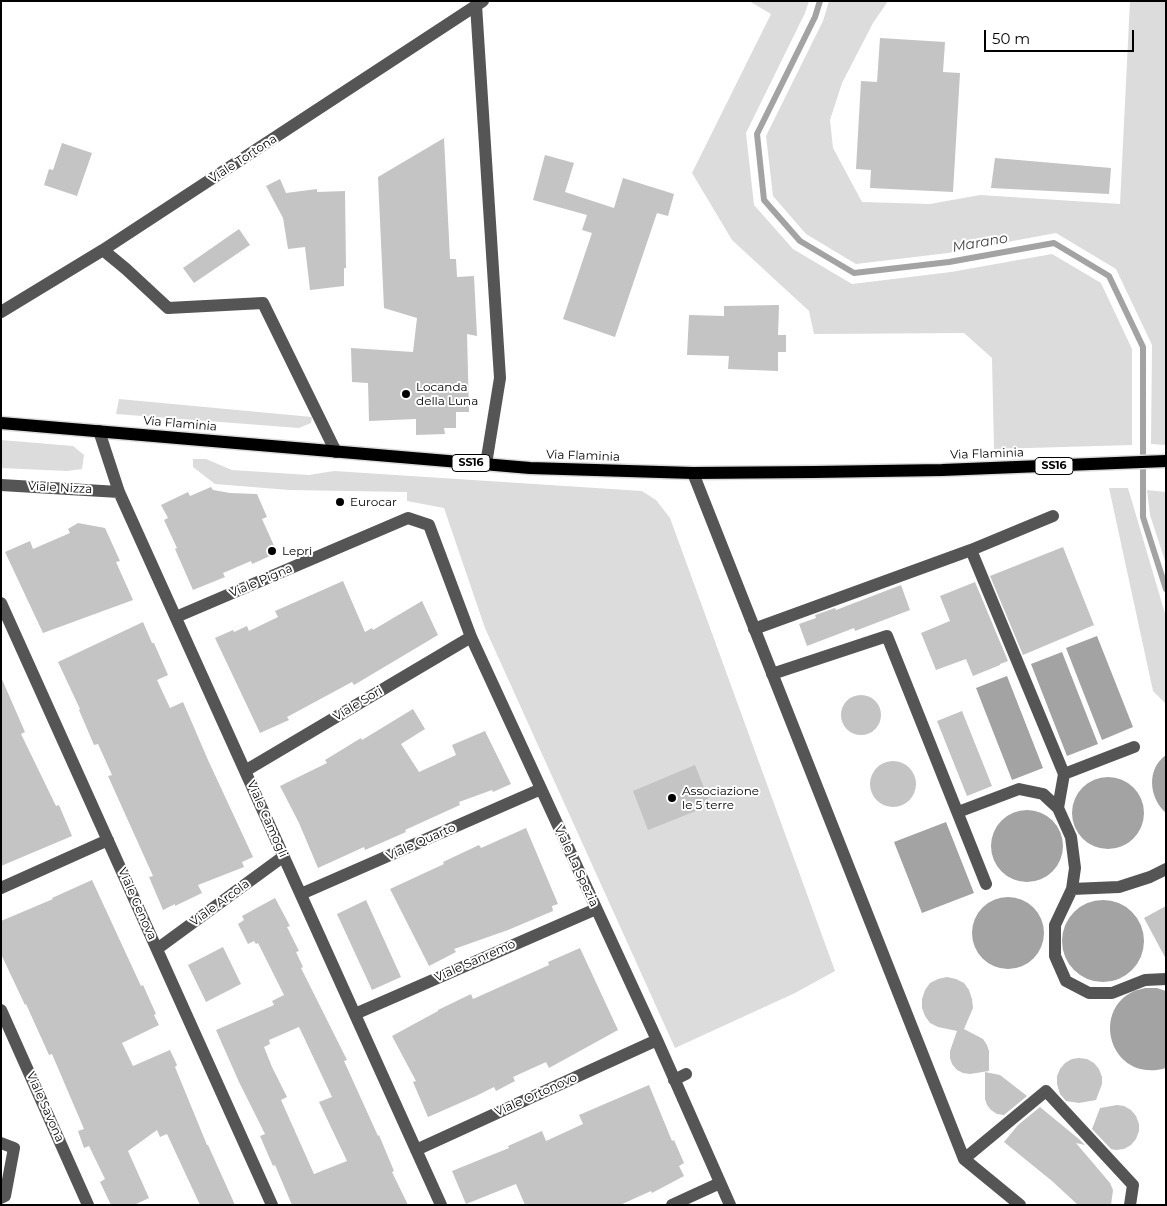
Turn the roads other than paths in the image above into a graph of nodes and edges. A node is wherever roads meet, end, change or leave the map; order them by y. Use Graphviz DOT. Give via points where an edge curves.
graph roads {
  1 [pos="480,3"];
  2 [pos="103,250"];
  3 [pos="1,312"];
  4 [pos="1,423"];
  5 [pos="98,431"];
  6 [pos="336,452"];
  7 [pos="1166,461"];
  8 [pos="486,464"];
  9 [pos="693,473"];
  10 [pos="1,485"];
  11 [pos="119,492"];
  12 [pos="1053,516"];
  13 [pos="429,525"];
  14 [pos="971,550"];
  15 [pos="1,603"];
  16 [pos="176,618"];
  17 [pos="754,629"];
  18 [pos="471,636"];
  19 [pos="772,674"];
  20 [pos="1134,747"];
  21 [pos="246,771"];
  22 [pos="1064,774"];
  23 [pos="541,789"];
  24 [pos="1058,808"];
  25 [pos="958,812"];
  26 [pos="108,840"];
  27 [pos="284,856"];
  28 [pos="1166,869"];
  29 [pos="986,884"];
  30 [pos="1,888"];
  31 [pos="1072,888"];
  32 [pos="301,894"];
  33 [pos="596,908"];
  34 [pos="157,949"];
  35 [pos="1166,979"];
  36 [pos="1,1010"];
  37 [pos="355,1014"];
  38 [pos="657,1040"];
  39 [pos="686,1074"];
  40 [pos="674,1080"];
  41 [pos="1,1143"];
  42 [pos="416,1150"];
  43 [pos="964,1158"];
  44 [pos="720,1183"];
  45 [pos="1,1198"];
  46 [pos="88,1205"];
  47 [pos="272,1205"];
  48 [pos="441,1205"];
  49 [pos="672,1205"];
  50 [pos="730,1205"];
  51 [pos="1020,1205"];
  52 [pos="1130,1205"];
  1 -- 2 [label="street, Viale Tortona"];
  1 -- 8 [label="street" via="500,378"];
  2 -- 3 [label="street, Viale Tortona"];
  2 -- 6 [label="street" via="168,308 263,303"];
  4 -- 5 [label="main road, Via Flaminia / SS16"];
  5 -- 6 [label="main road, Via Flaminia / SS16"];
  5 -- 11 [label="street, Viale Camogli"];
  6 -- 8 [label="main road, Via Flaminia / SS16"];
  7 -- 9 [label="main road, Via Flaminia / SS16" via="942,470"];
  8 -- 9 [label="main road, Via Flaminia / SS16"];
  9 -- 17 [label="street"];
  10 -- 11 [label="street, Viale Nizza"];
  11 -- 16 [label="street, Viale Camogli"];
  12 -- 14 [label="street"];
  13 -- 16 [label="street, Viale Pigna" via="408,518"];
  13 -- 18 [label="street, Viale La Spezia"];
  14 -- 17 [label="street"];
  14 -- 22 [label="street"];
  15 -- 26 [label="street, Viale Genova"];
  16 -- 21 [label="street, Viale Camogli"];
  17 -- 19 [label="street"];
  18 -- 21 [label="street, Viale Sori"];
  18 -- 23 [label="street, Viale La Spezia"];
  19 -- 25 [label="street" via="887,636"];
  19 -- 43 [label="street"];
  20 -- 22 [label="street"];
  21 -- 27 [label="street, Viale Camogli"];
  22 -- 24 [label="street"];
  23 -- 32 [label="street, Viale Quarto"];
  23 -- 33 [label="street, Viale La Spezia"];
  24 -- 25 [label="street" via="1043,794 1019,790"];
  24 -- 31 [label="street" via="1071,837 1075,868"];
  25 -- 29 [label="street"];
  26 -- 30 [label="street"];
  26 -- 34 [label="street, Viale Genova"];
  27 -- 32 [label="street, Viale Camogli"];
  27 -- 34 [label="street, Viale Arcola"];
  28 -- 31 [label="street" via="1119,887"];
  31 -- 35 [label="street" via="1055,925 1055,956 1066,981 1089,993 1112,992 1145,980"];
  32 -- 37 [label="street, Viale Camogli"];
  33 -- 37 [label="street, Viale Sanremo"];
  33 -- 38 [label="street, Viale La Spezia"];
  34 -- 47 [label="street, Viale Genova"];
  36 -- 46 [label="street, Viale Savona"];
  37 -- 42 [label="street, Viale Camogli"];
  38 -- 40 [label="street, Viale La Spezia"];
  38 -- 42 [label="street, Viale Ortonovo"];
  39 -- 40 [label="street"];
  40 -- 44 [label="street, Viale La Spezia"];
  41 -- 45 [label="street" via="14,1148 5,1196"];
  42 -- 48 [label="street, Viale Camogli"];
  43 -- 51 [label="street"];
  43 -- 52 [label="street" via="1046,1091 1133,1185"];
  44 -- 49 [label="street"];
  44 -- 50 [label="street, Viale La Spezia"];
}
